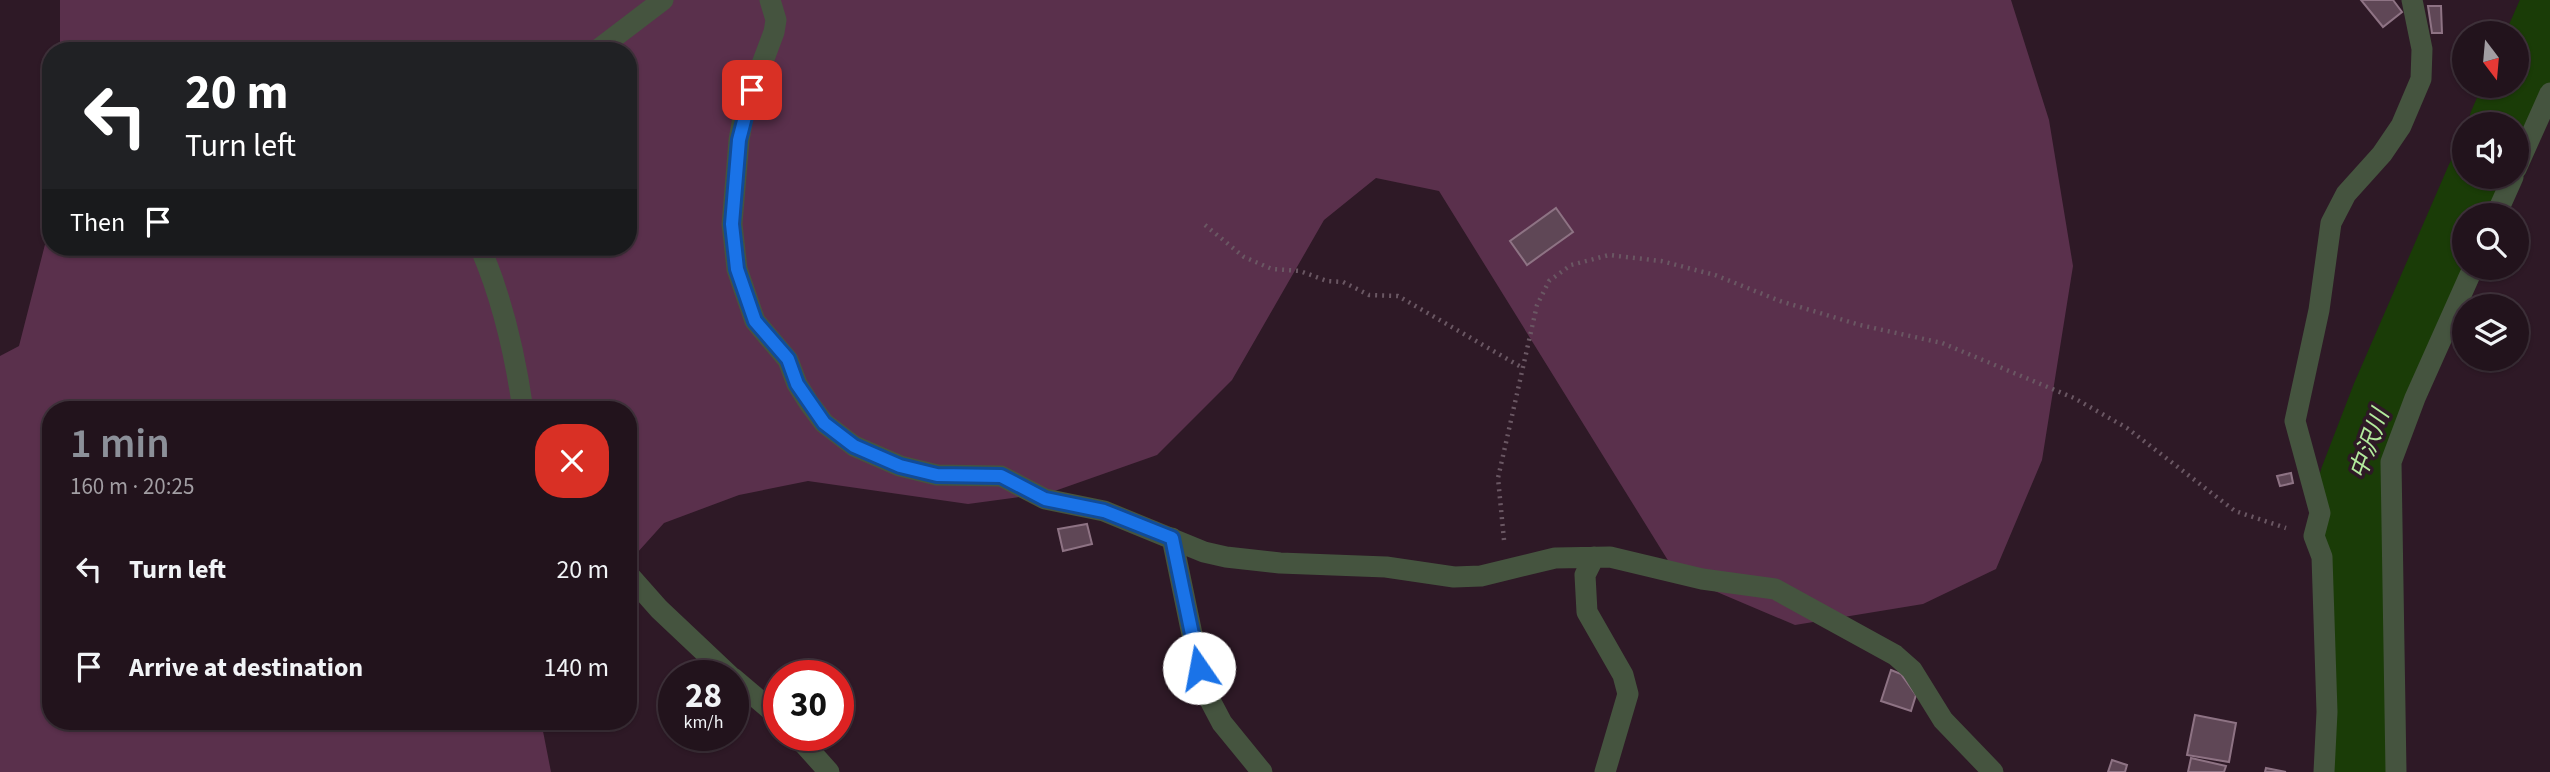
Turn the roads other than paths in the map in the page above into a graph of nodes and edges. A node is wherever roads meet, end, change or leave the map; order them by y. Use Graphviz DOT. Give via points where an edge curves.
graph roads {
  1 [pos="663,0"];
  2 [pos="770,0"];
  3 [pos="2412,0"];
  4 [pos="608,42"];
  5 [pos="2550,93"];
  6 [pos="2529,140"];
  7 [pos="484,256"];
  8 [pos="2468,280"];
  9 [pos="522,401"];
  10 [pos="1172,538"];
  11 [pos="1594,557"];
  12 [pos="637,584"];
  13 [pos="713,660"];
  14 [pos="749,691"];
  15 [pos="763,703"];
  16 [pos="810,751"];
  17 [pos="829,772"];
  18 [pos="1262,772"];
  19 [pos="1605,772"];
  20 [pos="1993,772"];
  21 [pos="2324,772"];
  22 [pos="2396,772"];
  1 -- 4 [label="street"];
  2 -- 10 [label="street" via="774,32 744,112 732,224 737,269 750,310 788,359 809,403 824,423 854,446 900,466 937,475 1001,476 1045,499 1104,511"];
  3 -- 21 [label="street" via="2422,49 2421,79 2401,126 2346,194 2331,223 2319,310 2295,421 2320,513 2314,536 2322,557 2327,712"];
  5 -- 6 [label="street"];
  7 -- 9 [label="street" via="514,347"];
  8 -- 22 [label="street" via="2391,462"];
  10 -- 11 [label="street" via="1226,557 1386,567 1454,577 1482,576 1555,558"];
  10 -- 18 [label="street" via="1203,687 1222,723"];
  11 -- 19 [label="street" via="1585,575 1587,612 1623,675 1628,694"];
  11 -- 20 [label="street" via="1775,589 1817,611 1895,655 1912,670 1943,720"];
  12 -- 13 [label="street"];
  14 -- 15 [label="street"];
  16 -- 17 [label="street"];
}
